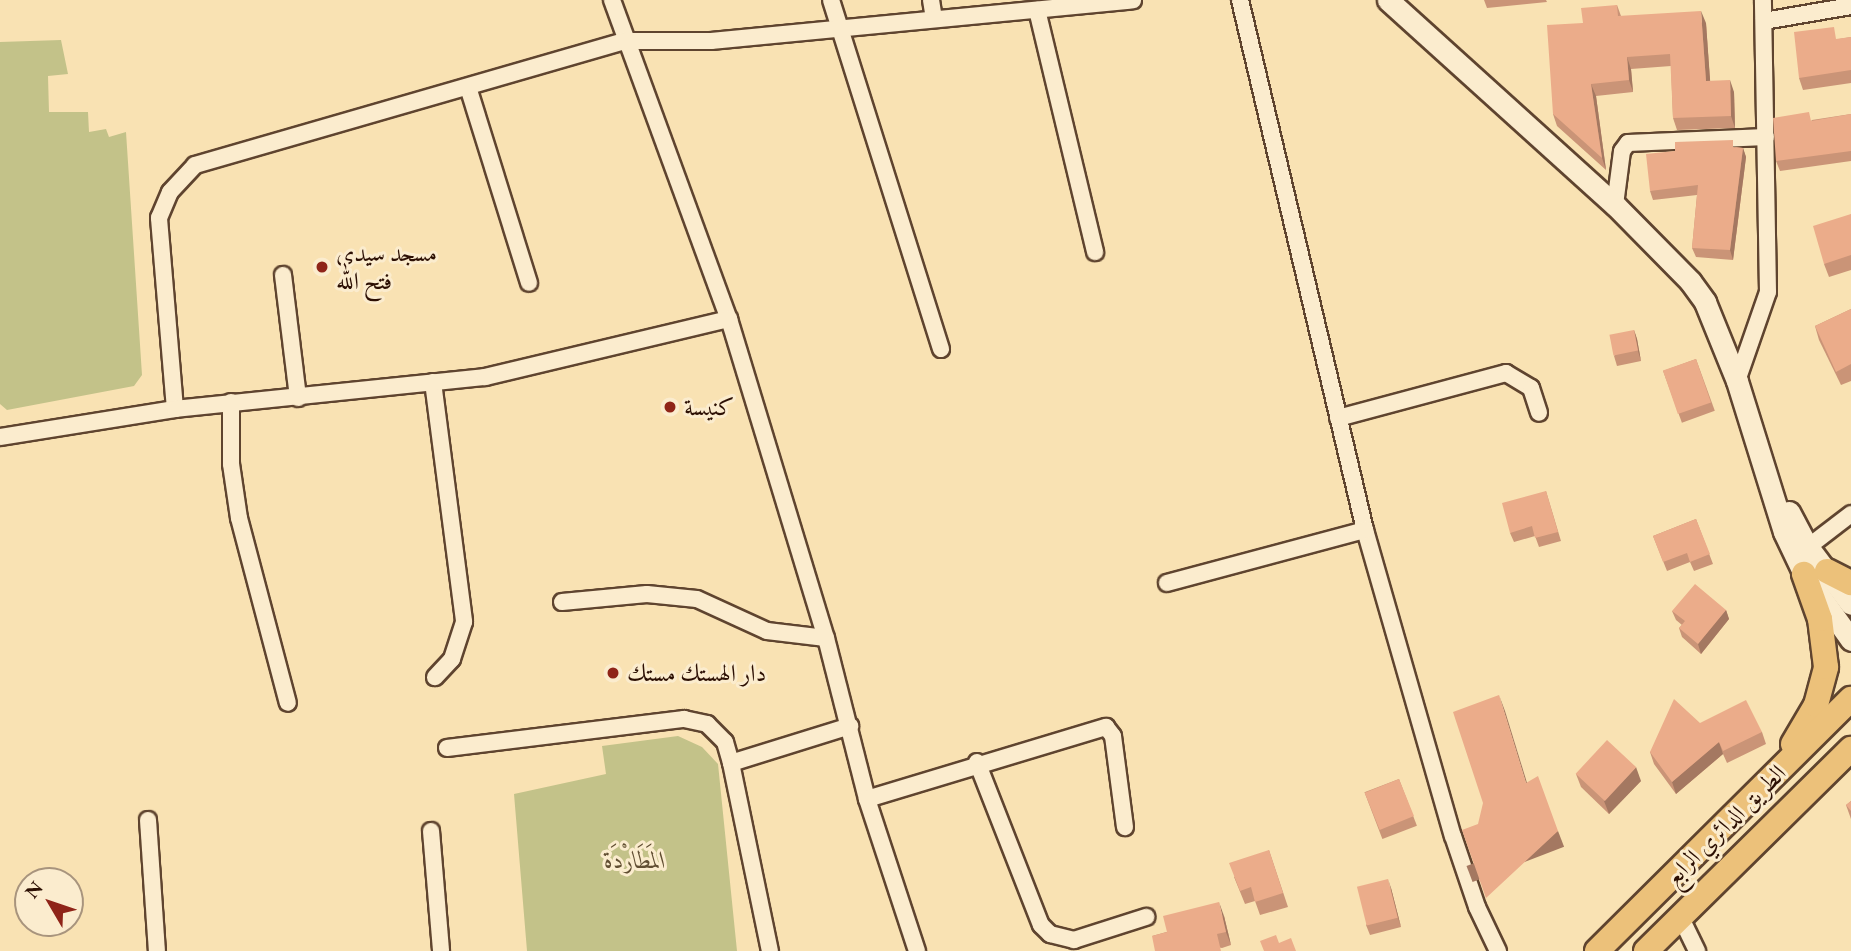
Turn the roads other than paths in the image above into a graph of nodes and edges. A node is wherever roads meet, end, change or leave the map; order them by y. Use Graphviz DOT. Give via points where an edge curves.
graph roads {
  1 [pos="612,0"];
  2 [pos="831,0"];
  3 [pos="931,0"];
  4 [pos="1133,0"];
  5 [pos="1240,0"];
  6 [pos="1388,0"];
  7 [pos="1763,0"];
  8 [pos="1851,6"];
  9 [pos="1037,10"];
  10 [pos="934,19"];
  11 [pos="1764,21"];
  12 [pos="840,27"];
  13 [pos="626,41"];
  14 [pos="468,87"];
  15 [pos="1766,137"];
  16 [pos="1615,205"];
  17 [pos="1095,252"];
  18 [pos="283,275"];
  19 [pos="529,284"];
  20 [pos="729,319"];
  21 [pos="941,349"];
  22 [pos="1737,381"];
  23 [pos="433,382"];
  24 [pos="298,398"];
  25 [pos="231,402"];
  26 [pos="175,409"];
  27 [pos="1539,413"];
  28 [pos="1338,418"];
  29 [pos="0,438"];
  30 [pos="1772,488"];
  31 [pos="1851,514"];
  32 [pos="1365,530"];
  33 [pos="1808,547"];
  34 [pos="1815,572"];
  35 [pos="1167,583"];
  36 [pos="1851,583"];
  37 [pos="562,602"];
  38 [pos="1851,604"];
  39 [pos="826,638"];
  40 [pos="1851,640"];
  41 [pos="435,677"];
  42 [pos="1851,699"];
  43 [pos="288,703"];
  44 [pos="850,726"];
  45 [pos="447,748"];
  46 [pos="1851,749"];
  47 [pos="977,762"];
  48 [pos="731,763"];
  49 [pos="1772,778"];
  50 [pos="867,799"];
  51 [pos="148,820"];
  52 [pos="1125,827"];
  53 [pos="431,831"];
  54 [pos="1680,916"];
  55 [pos="1146,918"];
  56 [pos="157,951"];
  57 [pos="441,951"];
  58 [pos="770,951"];
  59 [pos="917,951"];
  60 [pos="1498,951"];
  61 [pos="1597,951"];
  62 [pos="1646,951"];
  63 [pos="1697,951"];
  1 -- 13 [label="street"];
  2 -- 12 [label="street"];
  3 -- 10 [label="street"];
  4 -- 9 [label="street"];
  5 -- 28 [label="street"];
  6 -- 16 [label="street"];
  7 -- 11 [label="street"];
  8 -- 11 [label="street"];
  9 -- 10 [label="street"];
  9 -- 17 [label="street"];
  10 -- 12 [label="street"];
  11 -- 15 [label="street"];
  12 -- 13 [label="street" via="711,41"];
  12 -- 21 [label="street"];
  13 -- 14 [label="street"];
  13 -- 20 [label="street"];
  14 -- 19 [label="street"];
  14 -- 26 [label="street" via="195,165 178,180 159,218"];
  15 -- 16 [label="street" via="1628,143 1622,151"];
  15 -- 22 [label="street" via="1768,292"];
  16 -- 22 [label="street" via="1676,265 1705,302"];
  18 -- 24 [label="street"];
  20 -- 23 [label="street" via="485,377"];
  20 -- 39 [label="street"];
  22 -- 30 [label="street"];
  23 -- 24 [label="street"];
  23 -- 41 [label="street" via="464,622 452,659"];
  24 -- 25 [label="street"];
  25 -- 26 [label="street"];
  25 -- 43 [label="street" via="231,464 239,519"];
  26 -- 29 [label="street"];
  27 -- 28 [label="street" via="1531,388 1506,373"];
  28 -- 32 [label="street"];
  30 -- 33 [label="street" via="1784,500"];
  30 -- 34 [label="street" via="1774,506"];
  31 -- 33 [label="street"];
  32 -- 35 [label="street"];
  32 -- 60 [label="street" via="1452,836 1477,908"];
  33 -- 34 [label="street"];
  34 -- 36 [label="main road"];
  34 -- 38 [label="street"];
  34 -- 40 [label="street"];
  34 -- 49 [label="main road" via="1826,667 1816,705"];
  37 -- 39 [label="street" via="647,594 697,599 767,631"];
  39 -- 44 [label="street"];
  42 -- 49 [label="main road, الطريق الدائري الرابع"];
  44 -- 48 [label="street"];
  44 -- 50 [label="street"];
  45 -- 48 [label="street" via="684,719 707,724 725,742"];
  46 -- 54 [label="main road, الطريق الدائري الرابع"];
  47 -- 50 [label="street"];
  47 -- 52 [label="street" via="1106,727 1113,736"];
  47 -- 55 [label="street" via="1041,926 1050,934 1074,940"];
  48 -- 58 [label="street"];
  49 -- 61 [label="main road, الطريق الدائري الرابع"];
  50 -- 59 [label="street"];
  51 -- 56 [label="street"];
  53 -- 57 [label="street"];
  54 -- 62 [label="main road, الطريق الدائري الرابع"];
  54 -- 63 [label="street"];
}
